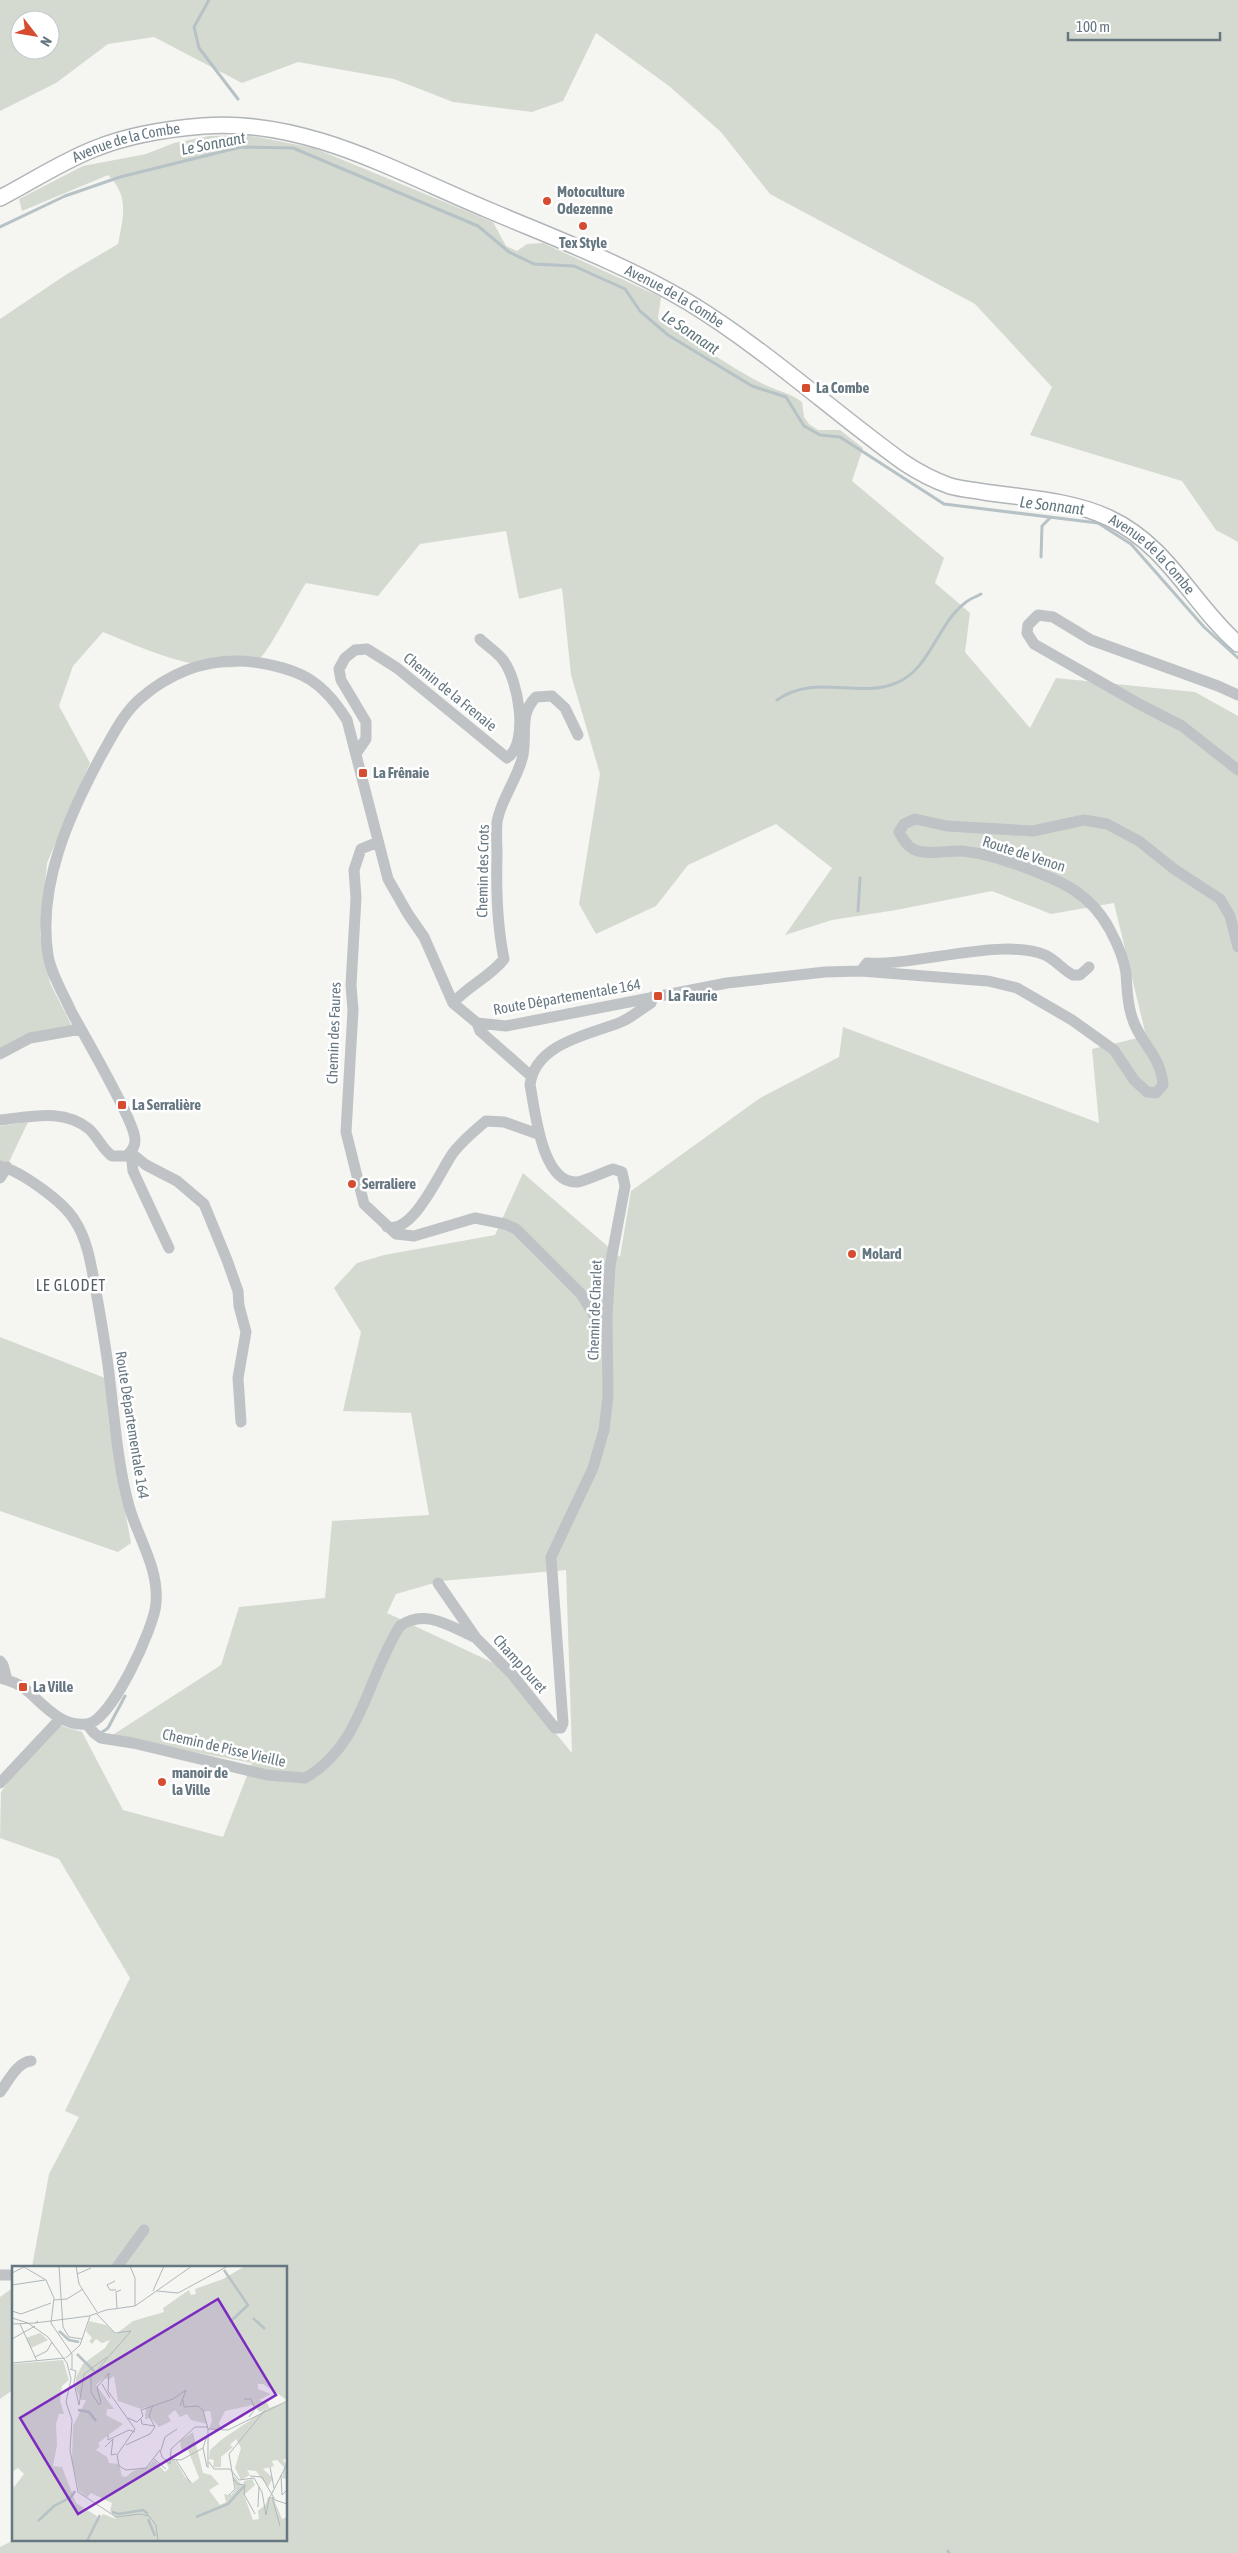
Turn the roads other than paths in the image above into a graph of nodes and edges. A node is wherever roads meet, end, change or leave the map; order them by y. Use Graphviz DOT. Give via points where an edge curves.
graph roads {
  1 [pos="0,198"];
  2 [pos="1208,610"];
  3 [pos="1238,632"];
  4 [pos="480,639"];
  5 [pos="1238,644"];
  6 [pos="1238,695"];
  7 [pos="578,735"];
  8 [pos="357,752"];
  9 [pos="1238,770"];
  10 [pos="378,842"];
  11 [pos="1238,946"];
  12 [pos="1089,967"];
  13 [pos="861,971"];
  14 [pos="652,997"];
  15 [pos="453,1003"];
  16 [pos="477,1023"];
  17 [pos="81,1029"];
  18 [pos="1114,1050"];
  19 [pos="0,1054"];
  20 [pos="531,1076"];
  21 [pos="0,1120"];
  22 [pos="538,1134"];
  23 [pos="131,1153"];
  24 [pos="4,1166"];
  25 [pos="0,1178"];
  26 [pos="387,1227"];
  27 [pos="169,1248"];
  28 [pos="608,1336"];
  29 [pos="241,1422"];
  30 [pos="438,1583"];
  31 [pos="476,1638"];
  32 [pos="0,1662"];
  33 [pos="4,1679"];
  34 [pos="541,1711"];
  35 [pos="60,1719"];
  36 [pos="87,1724"];
  37 [pos="0,1783"];
  38 [pos="31,2061"];
  39 [pos="0,2092"];
  40 [pos="144,2230"];
  41 [pos="118,2266"];
  1 -- 2 [label="main road, Avenue de la Combe" via="94,148 158,132 204,126 238,126 269,128 328,142 596,256 689,303 763,354 927,477 952,486 1072,505 1122,525 1148,543"];
  2 -- 3 [label="main road"];
  2 -- 5 [label="main road" via="1216,624"];
  4 -- 8 [label="street, Chemin de la Frenaie" via="503,660 516,686 520,710 512,755 507,758 397,668 367,649 355,650 339,669 341,680 366,722 366,740"];
  6 -- 9 [label="street" via="1091,640 1053,617 1038,615 1028,625 1027,633 1034,644 1182,726"];
  7 -- 15 [label="street, Chemin des Crots" via="565,708 552,696 536,697 528,706 523,753 497,822 496,893 504,959 494,972 464,991"];
  8 -- 10 [label="street, Route Départementale 164"];
  8 -- 17 [label="street, Route Départementale 164" via="347,720 335,700 312,678 270,664 221,661 196,666 171,677 139,699 118,726 68,824 54,867 46,910 48,956"];
  10 -- 15 [label="street, Route Départementale 164" via="388,879 424,937"];
  10 -- 26 [label="street, Chemin des Faures" via="361,849 354,870 356,898 346,1132 364,1204"];
  11 -- 18 [label="street, Route de Venon" via="1230,916 1220,899 1139,841 1107,824 1084,820 1033,830 946,826 915,819 904,824 899,832 905,843 915,850 974,852 1005,860 1064,882 1094,906 1110,929 1122,958 1131,1015 1162,1070 1163,1085 1156,1093 1147,1092 1134,1080"];
  12 -- 13 [label="street" via="1080,975 1073,975 1047,956 996,950 888,964 867,963"];
  13 -- 14 [label="street, Route Départementale 164" via="758,978"];
  13 -- 18 [label="street, Route Départementale 164" via="988,981 1017,988 1072,1020"];
  14 -- 16 [label="street, Route Départementale 164" via="506,1026"];
  14 -- 20 [label="street" via="651,1003 623,1021 568,1042 547,1054"];
  15 -- 16 [label="street, Route Départementale 164"];
  16 -- 20 [label="street" via="480,1031"];
  17 -- 19 [label="street" via="30,1038"];
  17 -- 23 [label="street, Route Départementale 164" via="136,1137"];
  20 -- 22 [label="street, Chemin de Charlet"];
  21 -- 23 [label="street" via="57,1114 74,1119 90,1130 112,1156"];
  22 -- 26 [label="street" via="504,1122 486,1121 453,1154 422,1204 410,1217 393,1229"];
  22 -- 28 [label="street, Chemin de Charlet" via="550,1162 560,1175 570,1181 578,1182 613,1169 622,1172 625,1186 610,1266"];
  23 -- 27 [label="street, Route Départementale 164" via="133,1171"];
  23 -- 29 [label="street" via="177,1181 204,1204 227,1260 238,1291 246,1332 238,1378"];
  24 -- 25 [label="street"];
  24 -- 36 [label="street, Route Départementale 164" via="28,1179 64,1208 80,1232 93,1277 129,1506 156,1583 153,1618 128,1675 100,1719"];
  26 -- 28 [label="street" via="396,1234 414,1236 475,1218 516,1229 581,1294"];
  28 -- 34 [label="street, Chemin de Charlet" via="608,1396 604,1430 597,1456 550,1557 563,1722 560,1729 554,1728"];
  30 -- 31 [label="street, Champ Duret"];
  31 -- 34 [label="street, Champ Duret" via="511,1673"];
  31 -- 36 [label="street, Chemin de Pisse Vieille" via="424,1617 408,1620 400,1626 350,1734 335,1754 305,1778 267,1774 101,1738"];
  32 -- 33 [label="street"];
  33 -- 35 [label="street" via="23,1687"];
  35 -- 36 [label="street"];
  35 -- 37 [label="street"];
  38 -- 39 [label="street" via="18,2068"];
  40 -- 41 [label="street"];
}
